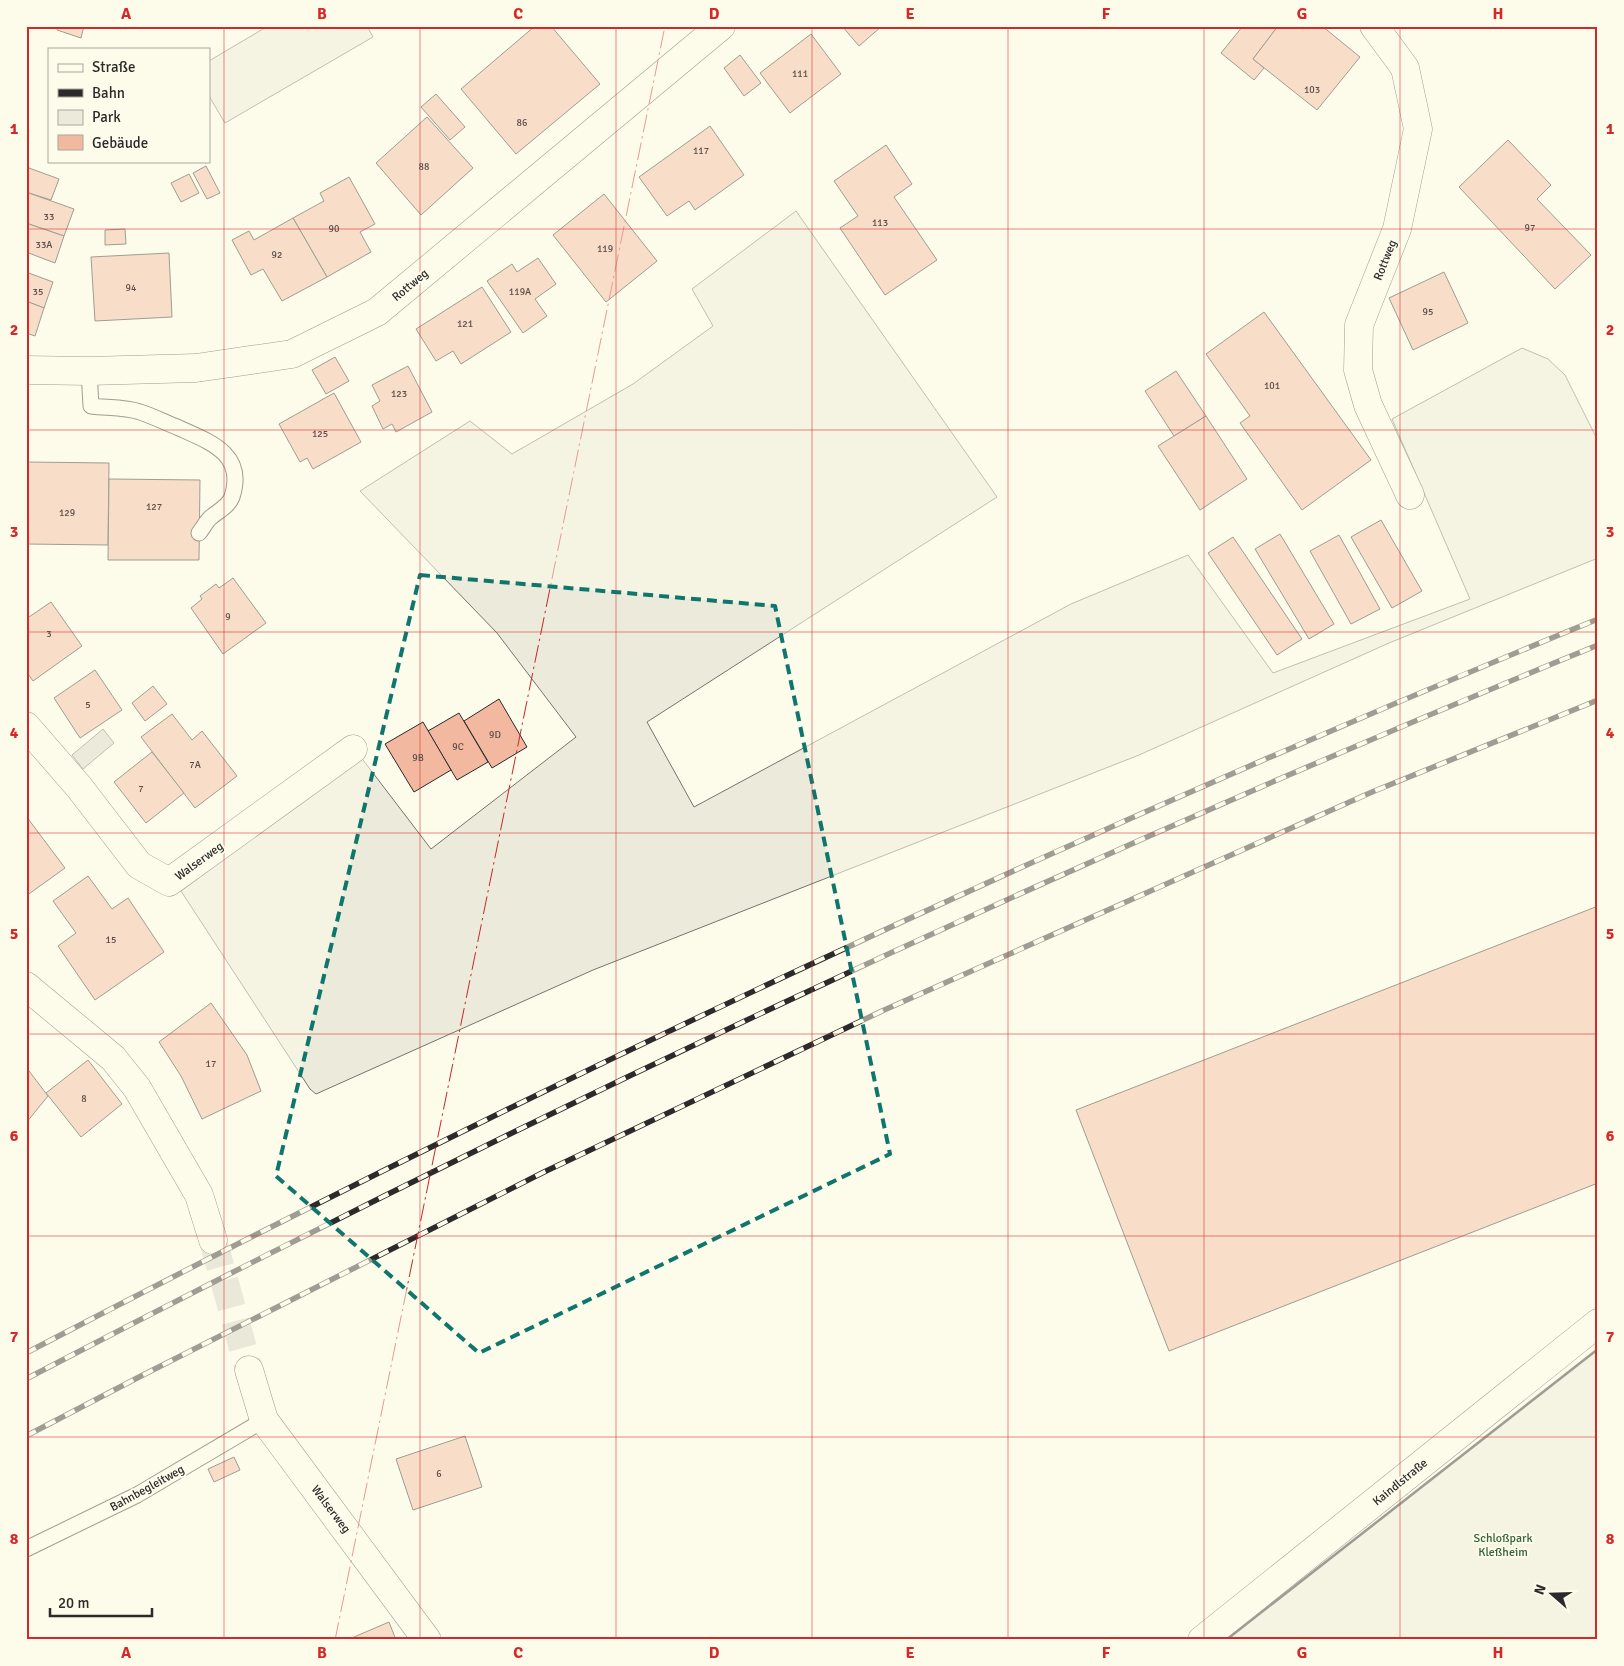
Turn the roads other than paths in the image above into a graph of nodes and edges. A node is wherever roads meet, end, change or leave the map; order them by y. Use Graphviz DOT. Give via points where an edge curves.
graph roads {
  1 [pos="721,26"];
  2 [pos="1374,26"];
  3 [pos="26,370"];
  4 [pos="90,372"];
  5 [pos="1410,495"];
  6 [pos="199,533"];
  7 [pos="26,726"];
  8 [pos="353,749"];
  9 [pos="26,986"];
  10 [pos="213,1240"];
  11 [pos="1598,1323"];
  12 [pos="249,1370"];
  13 [pos="264,1420"];
  14 [pos="26,1549"];
  15 [pos="427,1640"];
  16 [pos="1202,1640"];
  1 -- 4 [label="street, Rottweg" via="377,312 292,354 196,368"];
  2 -- 5 [label="street, Rottweg" via="1405,68 1418,129 1397,230 1359,325 1358,370 1368,405"];
  3 -- 4 [label="street, Rottweg"];
  4 -- 6 [label="lane" via="91,406 139,412 211,442 231,461 234,474 231,499"];
  7 -- 8 [label="street, Walserweg" via="80,787 139,865 169,882"];
  9 -- 10 [label="street" via="113,1058 137,1088 200,1195"];
  11 -- 16 [label="street, Kaindlstraße"];
  12 -- 13 [label="street, Walserweg"];
  13 -- 14 [label="lane, Bahnbegleitweg" via="137,1495"];
  13 -- 15 [label="street, Walserweg"];
}
